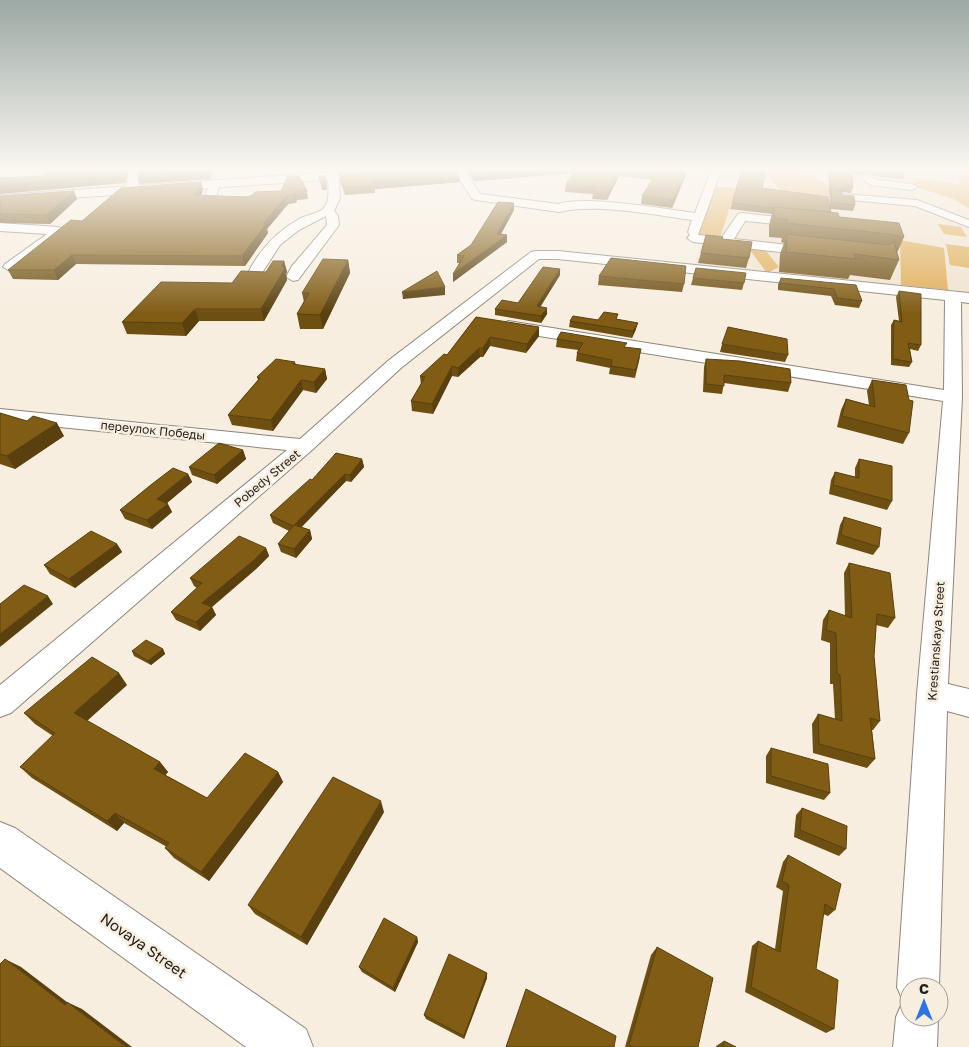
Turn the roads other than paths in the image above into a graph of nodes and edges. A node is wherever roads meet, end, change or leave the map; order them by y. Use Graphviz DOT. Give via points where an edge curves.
graph roads {
  1 [pos="313,217"];
  2 [pos="332,217"];
  3 [pos="698,217"];
  4 [pos="820,226"];
  5 [pos="0,227"];
  6 [pos="693,238"];
  7 [pos="726,242"];
  8 [pos="832,253"];
  9 [pos="10,267"];
  10 [pos="685,268"];
  11 [pos="255,273"];
  12 [pos="293,277"];
  13 [pos="961,297"];
  14 [pos="455,316"];
  15 [pos="476,321"];
  16 [pos="496,324"];
  17 [pos="953,397"];
  18 [pos="0,415"];
  19 [pos="306,446"];
  20 [pos="932,694"];
  21 [pos="0,703"];
  22 [pos="969,703"];
  23 [pos="0,843"];
  24 [pos="918,977"];
  25 [pos="916,1027"];
  26 [pos="288,1047"];
  27 [pos="915,1047"];
  1 -- 11 [label="street" via="276,240 260,260"];
  2 -- 12 [label="street" via="333,226"];
  3 -- 6 [label="street"];
  4 -- 7 [label="street" via="742,217"];
  5 -- 9 [label="street" via="59,231"];
  6 -- 7 [label="street"];
  6 -- 10 [label="street"];
  7 -- 8 [label="street"];
  10 -- 13 [label="street"];
  10 -- 14 [label="street, Pobedy Street" via="536,255"];
  13 -- 17 [label="street, Krestianskaya Street"];
  14 -- 15 [label="street"];
  14 -- 19 [label="street, Pobedy Street" via="395,364"];
  16 -- 17 [label="street"];
  17 -- 20 [label="street, Krestianskaya Street"];
  18 -- 19 [label="street, переулок Победы"];
  19 -- 21 [label="street, Pobedy Street"];
  20 -- 22 [label="street"];
  20 -- 24 [label="street, Krestianskaya Street"];
  23 -- 26 [label="main road, Novaya Street"];
  25 -- 27 [label="street"];
}
